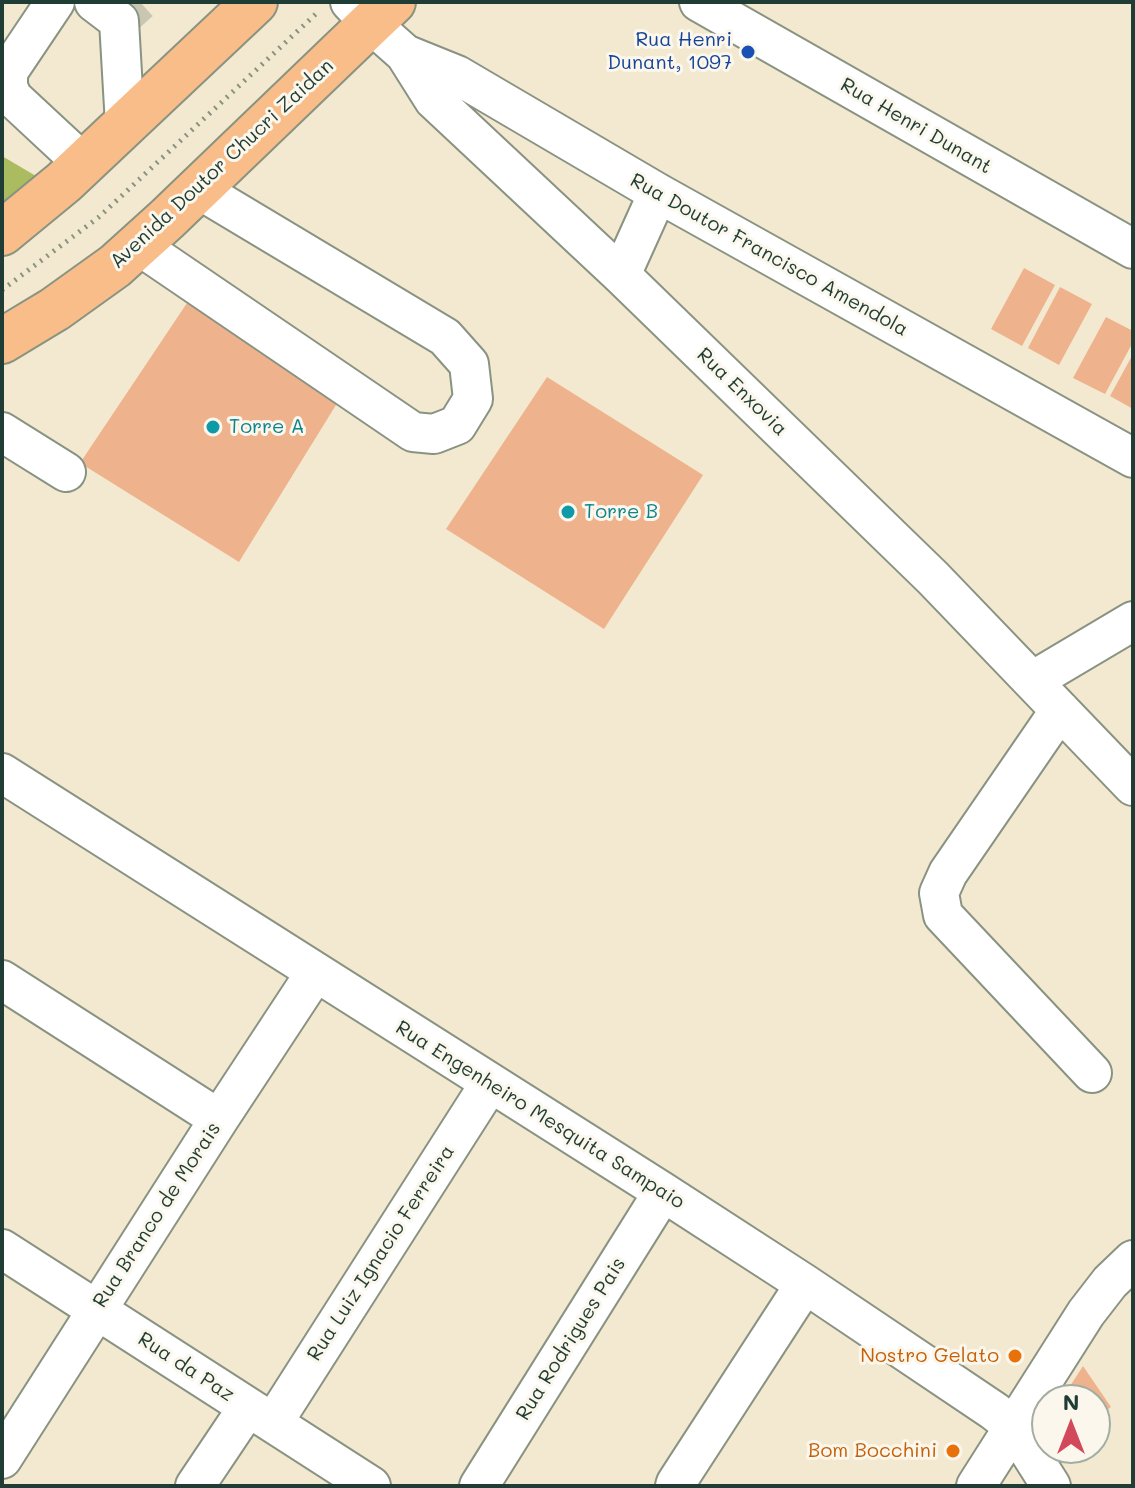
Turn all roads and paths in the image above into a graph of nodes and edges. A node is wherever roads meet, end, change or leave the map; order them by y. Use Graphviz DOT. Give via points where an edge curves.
graph roads {
  1 [pos="55,2"];
  2 [pos="94,2"];
  3 [pos="255,2"];
  4 [pos="329,2"];
  5 [pos="699,2"];
  6 [pos="371,9"];
  7 [pos="405,54"];
  8 [pos="125,125"];
  9 [pos="84,164"];
  10 [pos="198,189"];
  11 [pos="658,193"];
  12 [pos="2,233"];
  13 [pos="138,245"];
  14 [pos="1133,249"];
  15 [pos="621,275"];
  16 [pos="2,290"];
  17 [pos="2,341"];
  18 [pos="2,432"];
  19 [pos="1133,458"];
  20 [pos="66,472"];
  21 [pos="1133,621"];
  22 [pos="1032,681"];
  23 [pos="1060,710"];
  24 [pos="2,773"];
  25 [pos="1133,786"];
  26 [pos="315,973"];
  27 [pos="2,980"];
  28 [pos="1092,1073"];
  29 [pos="490,1083"];
  30 [pos="219,1119"];
  31 [pos="663,1192"];
  32 [pos="2,1249"];
  33 [pos="1133,1260"];
  34 [pos="805,1284"];
  35 [pos="97,1310"];
  36 [pos="260,1415"];
  37 [pos="1013,1426"];
  38 [pos="2,1459"];
  39 [pos="195,1486"];
  40 [pos="371,1486"];
  41 [pos="479,1486"];
  42 [pos="675,1486"];
  43 [pos="976,1486"];
  44 [pos="1051,1486"];
  1 -- 9 [label="street" via="8,72 8,87 13,98"];
  2 -- 8 [label="street" via="119,21"];
  3 -- 8 [label="main road"];
  4 -- 16 [label="path" via="99,217"];
  5 -- 14 [label="street, Rua Henri Dunant"];
  6 -- 7 [label="street, Rua Enxovia"];
  6 -- 10 [label="main road, Avenida Doutor Chucri Zaidan"];
  7 -- 11 [label="street, Rua Doutor Francisco Amendola" via="457,75"];
  7 -- 15 [label="street, Rua Enxovia" via="434,100"];
  8 -- 9 [label="main road"];
  9 -- 12 [label="main road"];
  10 -- 13 [label="main road, Avenida Doutor Chucri Zaidan"];
  10 -- 13 [label="street" via="445,337 469,364 473,399 457,425 434,434 413,432"];
  11 -- 15 [label="street"];
  11 -- 19 [label="street, Rua Doutor Francisco Amendola"];
  13 -- 17 [label="main road, Avenida Doutor Chucri Zaidan" via="55,309"];
  15 -- 22 [label="street, Rua Enxovia"];
  18 -- 20 [label="street"];
  21 -- 22 [label="street"];
  22 -- 23 [label="street, Rua Enxovia"];
  23 -- 25 [label="street, Rua Enxovia"];
  23 -- 28 [label="street" via="939,893 943,915"];
  24 -- 26 [label="street, Rua Engenheiro Mesquita Sampaio"];
  26 -- 29 [label="street, Rua Engenheiro Mesquita Sampaio"];
  26 -- 30 [label="street, Rua Branco de Morais"];
  27 -- 30 [label="street"];
  29 -- 31 [label="street, Rua Engenheiro Mesquita Sampaio"];
  29 -- 36 [label="street, Rua Luiz Ignacio Ferreira"];
  30 -- 35 [label="street, Rua Branco de Morais"];
  31 -- 34 [label="street, Rua Engenheiro Mesquita Sampaio"];
  31 -- 41 [label="street, Rua Rodrigues Pais"];
  32 -- 35 [label="street, Rua da Paz"];
  33 -- 37 [label="street" via="1086,1313"];
  34 -- 37 [label="street, Rua Engenheiro Mesquita Sampaio"];
  34 -- 42 [label="street"];
  35 -- 36 [label="street, Rua da Paz"];
  35 -- 38 [label="street, Rua Branco de Morais"];
  36 -- 39 [label="street, Rua Luiz Ignacio Ferreira"];
  36 -- 40 [label="street, Rua da Paz"];
  37 -- 43 [label="street"];
  37 -- 44 [label="street, Rua Engenheiro Mesquita Sampaio"];
}
